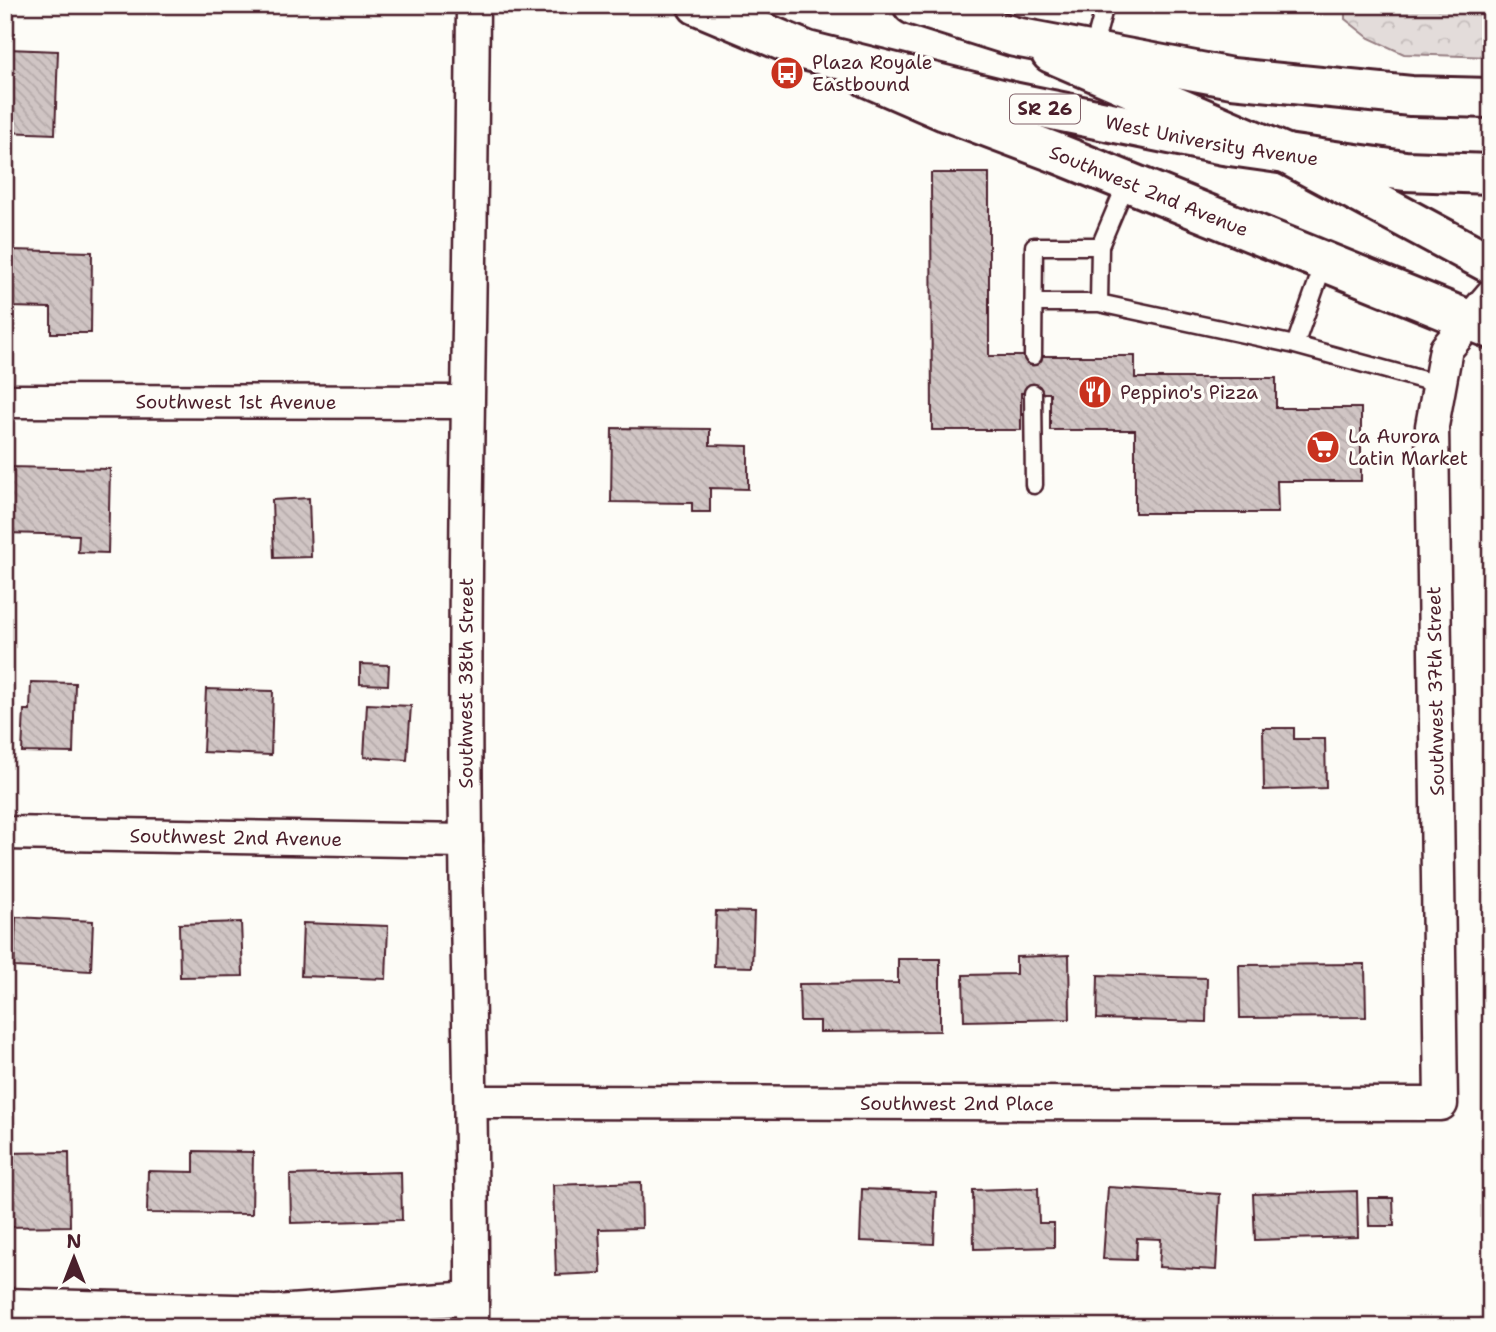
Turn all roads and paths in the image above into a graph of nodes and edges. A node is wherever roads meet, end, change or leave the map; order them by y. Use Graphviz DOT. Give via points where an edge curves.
graph roads {
  1 [pos="472,5"];
  2 [pos="697,5"];
  3 [pos="914,5"];
  4 [pos="1105,5"];
  5 [pos="1015,37"];
  6 [pos="1093,50"];
  7 [pos="807,51"];
  8 [pos="1491,98"];
  9 [pos="1286,154"];
  10 [pos="1491,174"];
  11 [pos="1127,182"];
  12 [pos="1100,246"];
  13 [pos="1324,263"];
  14 [pos="1491,264"];
  15 [pos="1034,303"];
  16 [pos="1099,303"];
  17 [pos="1483,315"];
  18 [pos="1295,345"];
  19 [pos="1033,356"];
  20 [pos="1438,384"];
  21 [pos="1033,393"];
  22 [pos="5,401"];
  23 [pos="467,402"];
  24 [pos="1034,485"];
  25 [pos="5,833"];
  26 [pos="466,841"];
  27 [pos="472,1102"];
  28 [pos="1441,1104"];
  29 [pos="5,1305"];
  30 [pos="472,1312"];
  1 -- 23 [label="street, Southwest 38th Street"];
  2 -- 7 [label="main road, West University Avenue / SR 26"];
  3 -- 5 [label="main road"];
  4 -- 6 [label="lane"];
  5 -- 6 [label="main road"];
  5 -- 9 [label="main road"];
  6 -- 8 [label="main road" via="1232,78 1411,96"];
  7 -- 9 [label="main road, West University Avenue / SR 26" via="1013,102"];
  7 -- 11 [label="main road, Southwest 2nd Avenue"];
  9 -- 10 [label="main road, West University Avenue / SR 26" via="1405,171"];
  9 -- 14 [label="main road"];
  11 -- 12 [label="lane"];
  11 -- 13 [label="main road, Southwest 2nd Avenue"];
  12 -- 15 [label="lane" via="1034,246"];
  12 -- 16 [label="lane"];
  13 -- 17 [label="main road, Southwest 2nd Avenue"];
  13 -- 18 [label="lane"];
  15 -- 16 [label="lane"];
  15 -- 19 [label="lane"];
  16 -- 18 [label="lane"];
  17 -- 20 [label="street, Southwest 37th Street" via="1446,349"];
  18 -- 20 [label="lane"];
  20 -- 28 [label="street, Southwest 37th Street" via="1432,426"];
  21 -- 24 [label="lane"];
  22 -- 23 [label="street, Southwest 1st Avenue"];
  23 -- 26 [label="street, Southwest 38th Street"];
  25 -- 26 [label="street, Southwest 2nd Avenue"];
  26 -- 27 [label="street, Southwest 38th Street"];
  27 -- 28 [label="street, Southwest 2nd Place"];
  27 -- 30 [label="street, Southwest 38th Street"];
  29 -- 30 [label="street"];
}
